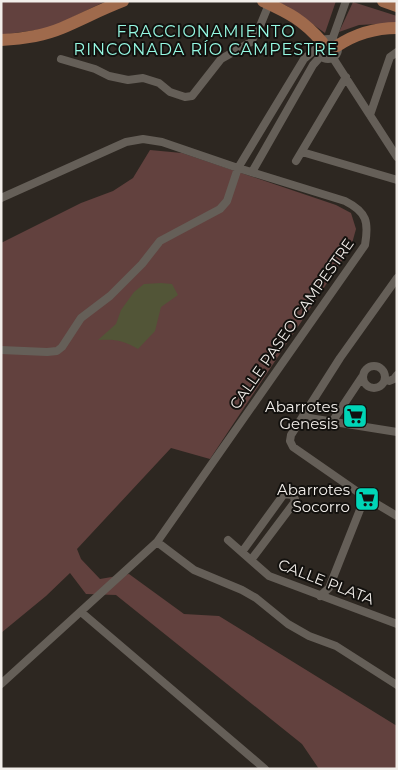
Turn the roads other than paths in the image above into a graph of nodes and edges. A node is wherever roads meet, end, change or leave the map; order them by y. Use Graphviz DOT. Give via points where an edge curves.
graph roads {
  1 [pos="123,1"];
  2 [pos="383,1"];
  3 [pos="266,2"];
  4 [pos="345,4"];
  5 [pos="397,6"];
  6 [pos="397,28"];
  7 [pos="1,40"];
  8 [pos="329,47"];
  9 [pos="397,52"];
  10 [pos="321,56"];
  11 [pos="62,60"];
  12 [pos="346,77"];
  13 [pos="370,115"];
  14 [pos="270,117"];
  15 [pos="280,123"];
  16 [pos="302,152"];
  17 [pos="397,157"];
  18 [pos="296,161"];
  19 [pos="238,168"];
  20 [pos="252,172"];
  21 [pos="397,180"];
  22 [pos="1,198"];
  23 [pos="397,278"];
  24 [pos="1,350"];
  25 [pos="397,375"];
  26 [pos="362,377"];
  27 [pos="385,379"];
  28 [pos="302,417"];
  29 [pos="332,422"];
  30 [pos="397,432"];
  31 [pos="365,497"];
  32 [pos="397,516"];
  33 [pos="228,540"];
  34 [pos="156,542"];
  35 [pos="242,552"];
  36 [pos="251,560"];
  37 [pos="329,588"];
  38 [pos="320,596"];
  39 [pos="337,601"];
  40 [pos="81,612"];
  41 [pos="397,624"];
  42 [pos="1,684"];
  43 [pos="397,685"];
  44 [pos="265,769"];
  1 -- 7 [label="main road" via="60,29 22,39"];
  2 -- 5 [label="main road"];
  3 -- 8 [label="main road" via="309,27"];
  3 -- 11 [label="street" via="260,26 251,42 221,58 192,96 170,92 151,80 109,76"];
  4 -- 8 [label="street"];
  6 -- 8 [label="main road" via="373,30"];
  8 -- 10 [label="street"];
  8 -- 10 [label="street" via="327,59"];
  8 -- 12 [label="street"];
  8 -- 14 [label="street" via="304,59"];
  9 -- 13 [label="street" via="390,57"];
  10 -- 15 [label="street"];
  12 -- 13 [label="street"];
  12 -- 16 [label="street"];
  13 -- 17 [label="street"];
  14 -- 15 [label="street"];
  14 -- 19 [label="street"];
  15 -- 20 [label="street"];
  16 -- 18 [label="street"];
  16 -- 21 [label="street"];
  19 -- 20 [label="street, CALLE PASEO CAMPESTRE"];
  19 -- 22 [label="street, CALLE PASEO CAMPESTRE" via="144,139 126,142"];
  19 -- 24 [label="street" via="227,201 160,241 110,296 81,318 57,351"];
  20 -- 34 [label="street, CALLE PASEO CAMPESTRE" via="358,207 366,219 365,246"];
  23 -- 28 [label="street"];
  25 -- 27 [label="street" via="389,381"];
  26 -- 27 [label="street" via="372,388 381,385"];
  26 -- 27 [label="street" via="368,367 375,366 382,369"];
  26 -- 29 [label="street"];
  28 -- 29 [label="street"];
  28 -- 31 [label="street" via="291,435 293,447"];
  29 -- 30 [label="street"];
  31 -- 32 [label="street"];
  31 -- 37 [label="street"];
  33 -- 35 [label="street, CALLE PLATA"];
  34 -- 40 [label="street, CALLE PASEO CAMPESTRE"];
  34 -- 43 [label="street" via="194,570 242,590 288,624 336,646"];
  35 -- 36 [label="street, CALLE PLATA"];
  35 -- 36 [label="street" via="284,494 292,495 294,503"];
  36 -- 38 [label="street, CALLE PLATA" via="269,576"];
  37 -- 38 [label="street"];
  37 -- 39 [label="street"];
  38 -- 39 [label="street, CALLE PLATA"];
  39 -- 41 [label="street, CALLE PLATA"];
  40 -- 42 [label="street, CALLE PASEO CAMPESTRE"];
  40 -- 44 [label="street"];
}
